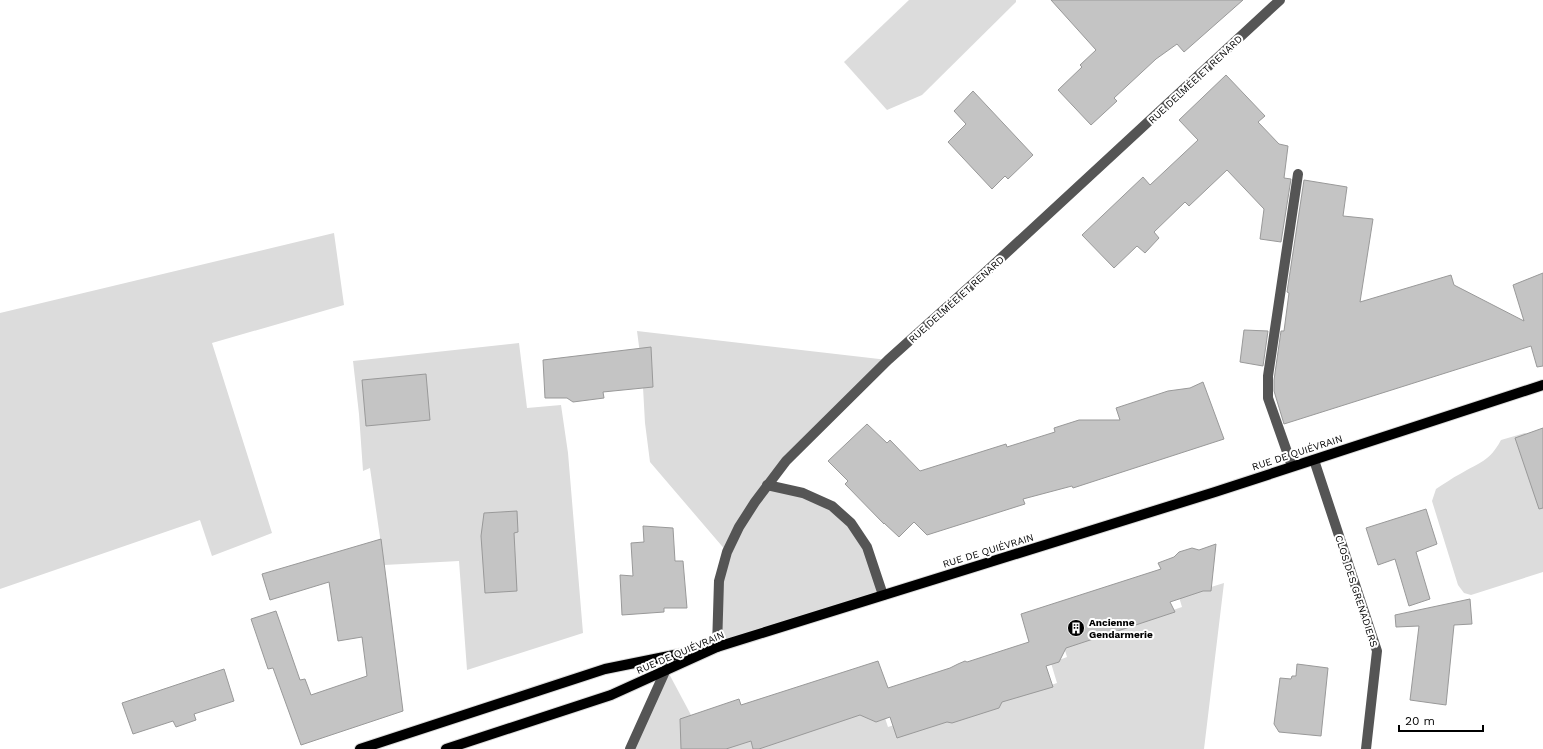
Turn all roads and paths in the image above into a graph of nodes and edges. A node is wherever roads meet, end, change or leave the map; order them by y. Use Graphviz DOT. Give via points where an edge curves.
graph roads {
  1 [pos="1280,0"];
  2 [pos="1298,174"];
  3 [pos="1543,385"];
  4 [pos="1314,460"];
  5 [pos="1292,466"];
  6 [pos="767,485"];
  7 [pos="883,595"];
  8 [pos="717,647"];
  9 [pos="672,656"];
  10 [pos="667,670"];
  11 [pos="360,749"];
  12 [pos="446,749"];
  13 [pos="630,749"];
  14 [pos="1366,749"];
  1 -- 6 [label="street, RUE DELMÉE ET RENARD" via="888,360 786,461"];
  2 -- 5 [label="street" via="1268,376 1268,398"];
  3 -- 4 [label="main road, RUE DE QUIÉVRAIN"];
  4 -- 5 [label="main road, RUE DE QUIÉVRAIN"];
  4 -- 14 [label="street, CLOS DES GRENADIERS" via="1377,651"];
  5 -- 7 [label="main road, RUE DE QUIÉVRAIN"];
  6 -- 7 [label="street" via="803,493 832,506 851,524 867,547"];
  6 -- 8 [label="street, RUE DELMÉE ET RENARD" via="739,527 727,552 719,581"];
  7 -- 8 [label="main road, RUE DE QUIÉVRAIN"];
  8 -- 9 [label="main road"];
  8 -- 10 [label="main road, RUE DE QUIÉVRAIN"];
  9 -- 10 [label="street"];
  9 -- 11 [label="main road" via="605,669"];
  10 -- 12 [label="main road, RUE DE QUIÉVRAIN" via="610,695"];
  10 -- 13 [label="street"];
}
